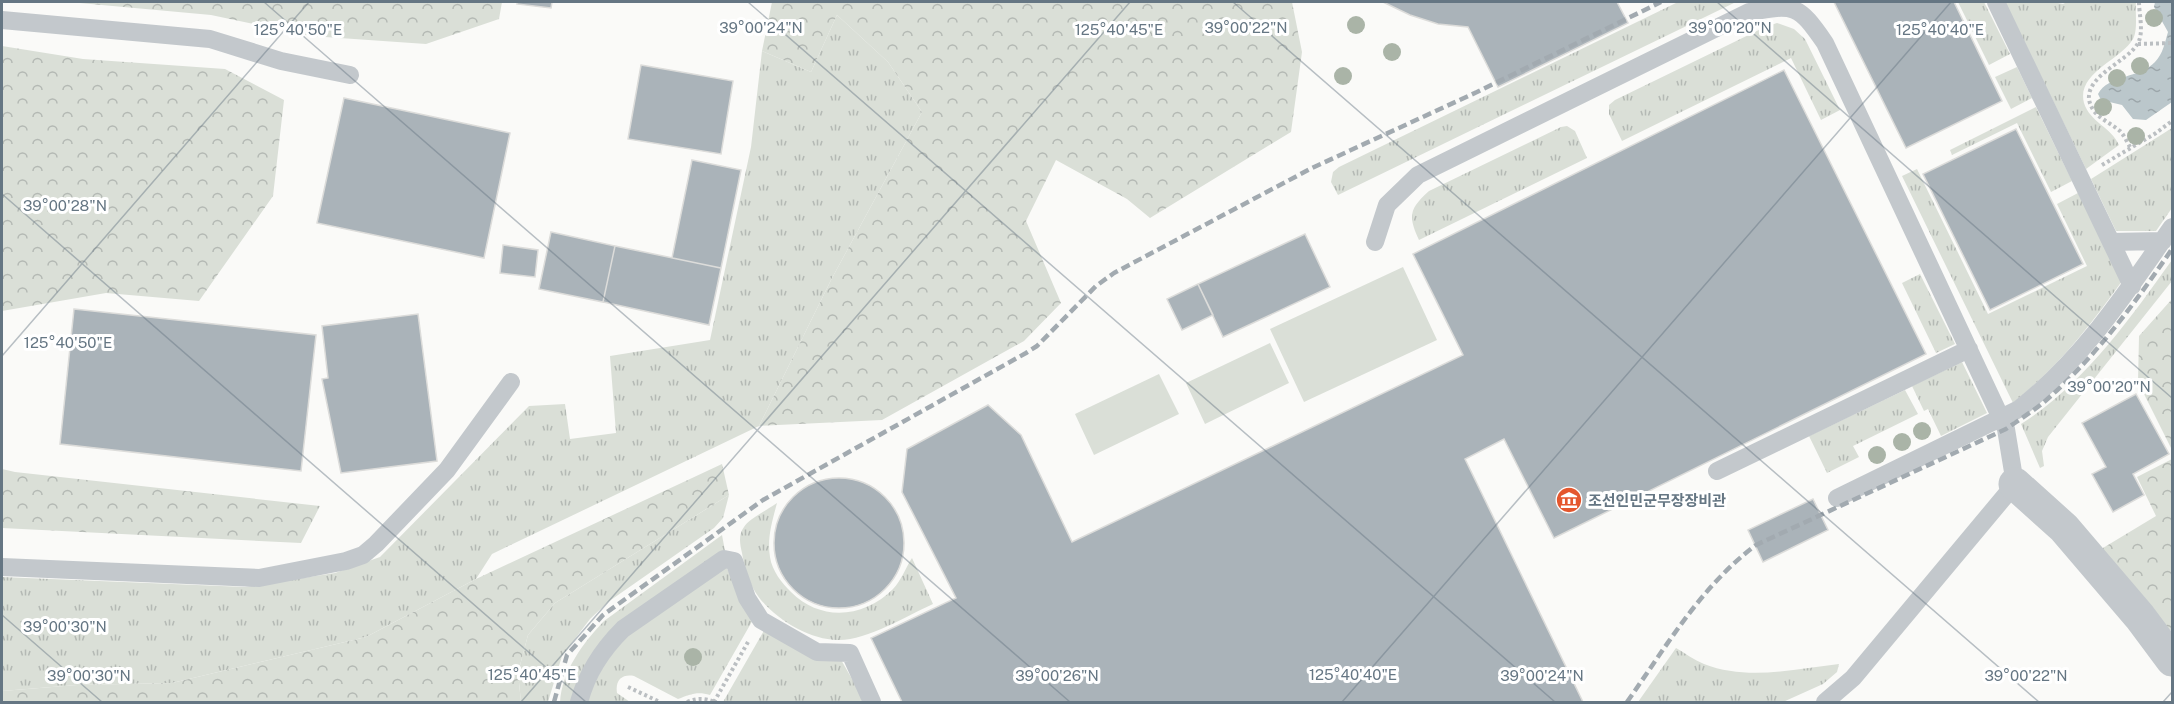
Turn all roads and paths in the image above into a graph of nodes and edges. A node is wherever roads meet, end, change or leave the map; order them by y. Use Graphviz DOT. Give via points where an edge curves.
graph roads {
  1 [pos="1996,2"];
  2 [pos="2139,2"];
  3 [pos="2,20"];
  4 [pos="2138,44"];
  5 [pos="2172,44"];
  6 [pos="350,75"];
  7 [pos="2172,121"];
  8 [pos="2130,147"];
  9 [pos="2080,178"];
  10 [pos="2168,234"];
  11 [pos="1375,242"];
  12 [pos="2111,242"];
  13 [pos="2132,286"];
  14 [pos="1969,349"];
  15 [pos="511,382"];
  16 [pos="2001,417"];
  17 [pos="1717,471"];
  18 [pos="2015,484"];
  19 [pos="1837,498"];
  20 [pos="2,567"];
  21 [pos="761,620"];
  22 [pos="2172,660"];
  23 [pos="628,687"];
  24 [pos="579,702"];
  25 [pos="660,702"];
  26 [pos="687,702"];
  27 [pos="715,702"];
  28 [pos="872,702"];
  29 [pos="1825,702"];
  1 -- 9 [label="lane"];
  2 -- 4 [label="path"];
  3 -- 6 [label="lane" via="210,39 281,61"];
  4 -- 5 [label="path"];
  4 -- 8 [label="path" via="2104,72 2089,98 2094,111 2122,133"];
  7 -- 8 [label="path"];
  8 -- 9 [label="path"];
  9 -- 12 [label="lane"];
  10 -- 12 [label="lane"];
  10 -- 13 [label="lane"];
  11 -- 14 [label="lane" via="1387,205 1418,175 1749,12 1781,7 1807,18 1825,43"];
  12 -- 13 [label="lane"];
  13 -- 16 [label="lane" via="2068,365 2019,409"];
  14 -- 16 [label="lane"];
  14 -- 17 [label="lane"];
  15 -- 20 [label="lane" via="447,470 363,555 259,578"];
  16 -- 18 [label="lane"];
  16 -- 19 [label="lane"];
  18 -- 22 [label="street" via="2064,528"];
  18 -- 29 [label="lane" via="1853,678"];
  21 -- 24 [label="lane" via="747,598 734,561 724,559 623,629 590,671"];
  21 -- 27 [label="path"];
  21 -- 28 [label="lane" via="817,652 850,653"];
  23 -- 25 [label="path"];
  26 -- 27 [label="path" via="704,698"];
}
